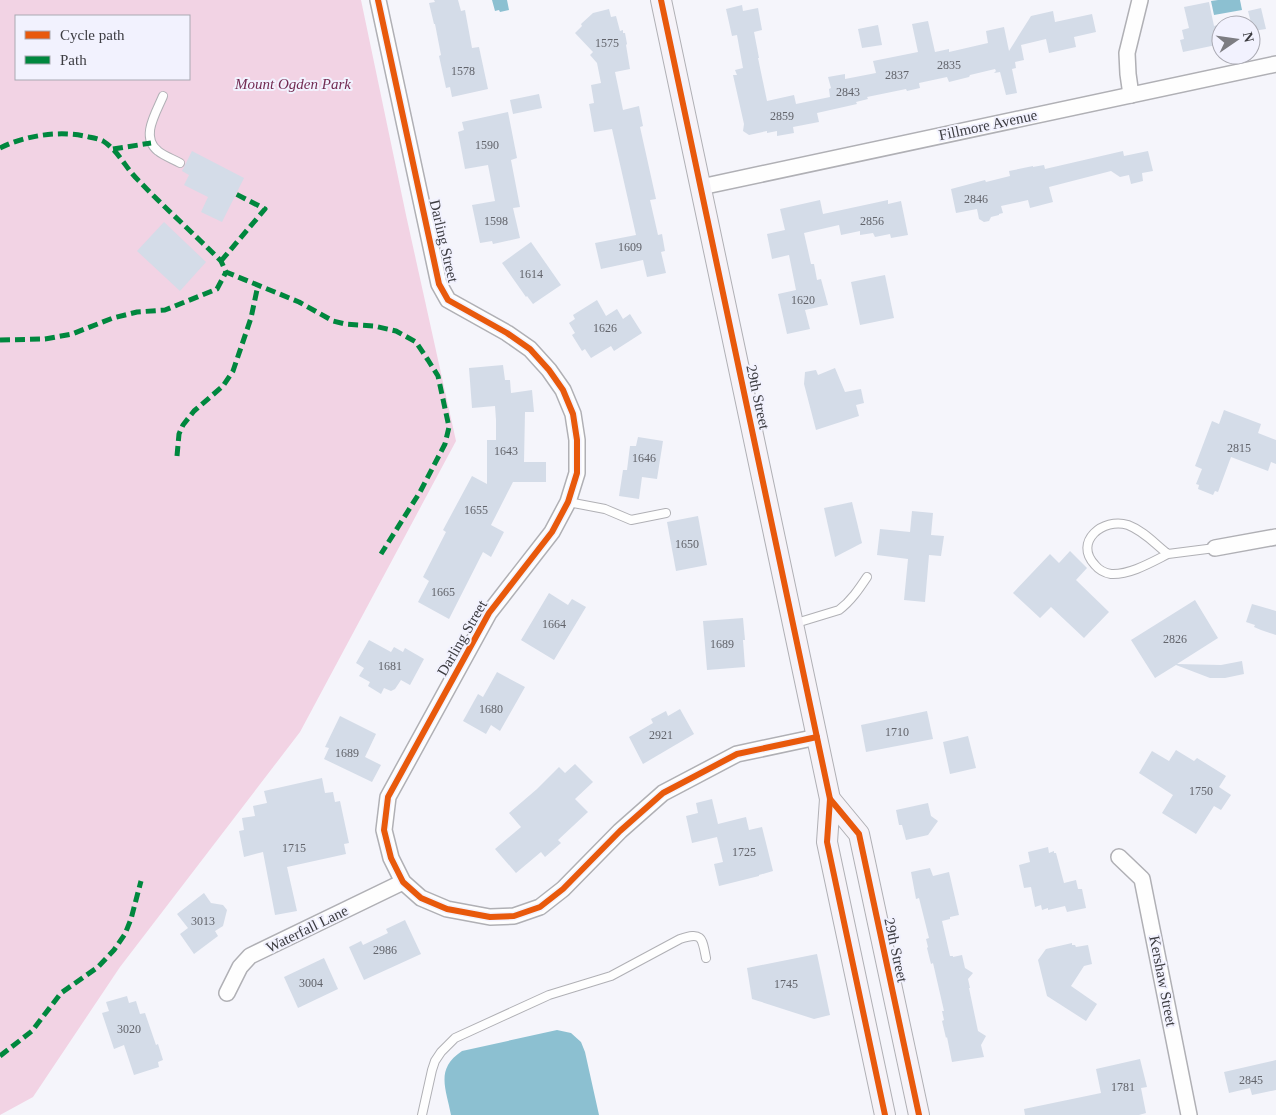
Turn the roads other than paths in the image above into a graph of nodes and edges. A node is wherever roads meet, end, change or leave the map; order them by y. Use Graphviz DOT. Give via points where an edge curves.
graph roads {
  1 [pos="378,0"];
  2 [pos="662,0"];
  3 [pos="1140,0"];
  4 [pos="1276,64"];
  5 [pos="1131,95"];
  6 [pos="163,96"];
  7 [pos="180,163"];
  8 [pos="701,187"];
  9 [pos="568,502"];
  10 [pos="666,514"];
  11 [pos="1276,537"];
  12 [pos="1215,548"];
  13 [pos="1168,554"];
  14 [pos="867,577"];
  15 [pos="793,624"];
  16 [pos="817,737"];
  17 [pos="830,799"];
  18 [pos="1119,857"];
  19 [pos="403,882"];
  20 [pos="706,958"];
  21 [pos="227,993"];
  22 [pos="422,1115"];
  23 [pos="885,1115"];
  24 [pos="919,1115"];
  25 [pos="1189,1115"];
  1 -- 9 [label="street, Darling Street" via="439,284 448,300 507,333 530,350 563,390 573,414 577,440 577,473"];
  2 -- 8 [label="street, 29th Street"];
  3 -- 5 [label="street" via="1127,54"];
  4 -- 5 [label="street, Fillmore Avenue"];
  5 -- 8 [label="street, Fillmore Avenue"];
  6 -- 7 [label="lane" via="149,128 151,143 158,151"];
  8 -- 15 [label="street, 29th Street"];
  9 -- 10 [label="lane" via="605,509 631,520"];
  9 -- 19 [label="street, Darling Street" via="552,532 489,613 388,797 384,830 391,858"];
  11 -- 12 [label="street"];
  12 -- 13 [label="lane"];
  13 -- 13 [label="lane" via="1141,531 1117,523 1096,530 1087,551 1099,570 1110,574 1140,568"];
  14 -- 15 [label="lane" via="856,594 839,610"];
  15 -- 16 [label="street, 29th Street"];
  16 -- 17 [label="street, 29th Street"];
  16 -- 19 [label="street, Darling Street" via="737,754 663,793 540,907 514,916 447,909 421,898"];
  17 -- 23 [label="street, 29th Street" via="827,842"];
  17 -- 24 [label="street, 29th Street" via="859,834"];
  18 -- 25 [label="street, Kershaw Street" via="1142,879"];
  19 -- 21 [label="street, Waterfall Lane" via="250,956 240,967"];
  20 -- 22 [label="lane" via="701,938 690,936 680,939 611,976 548,995 455,1038 435,1061"];
}
